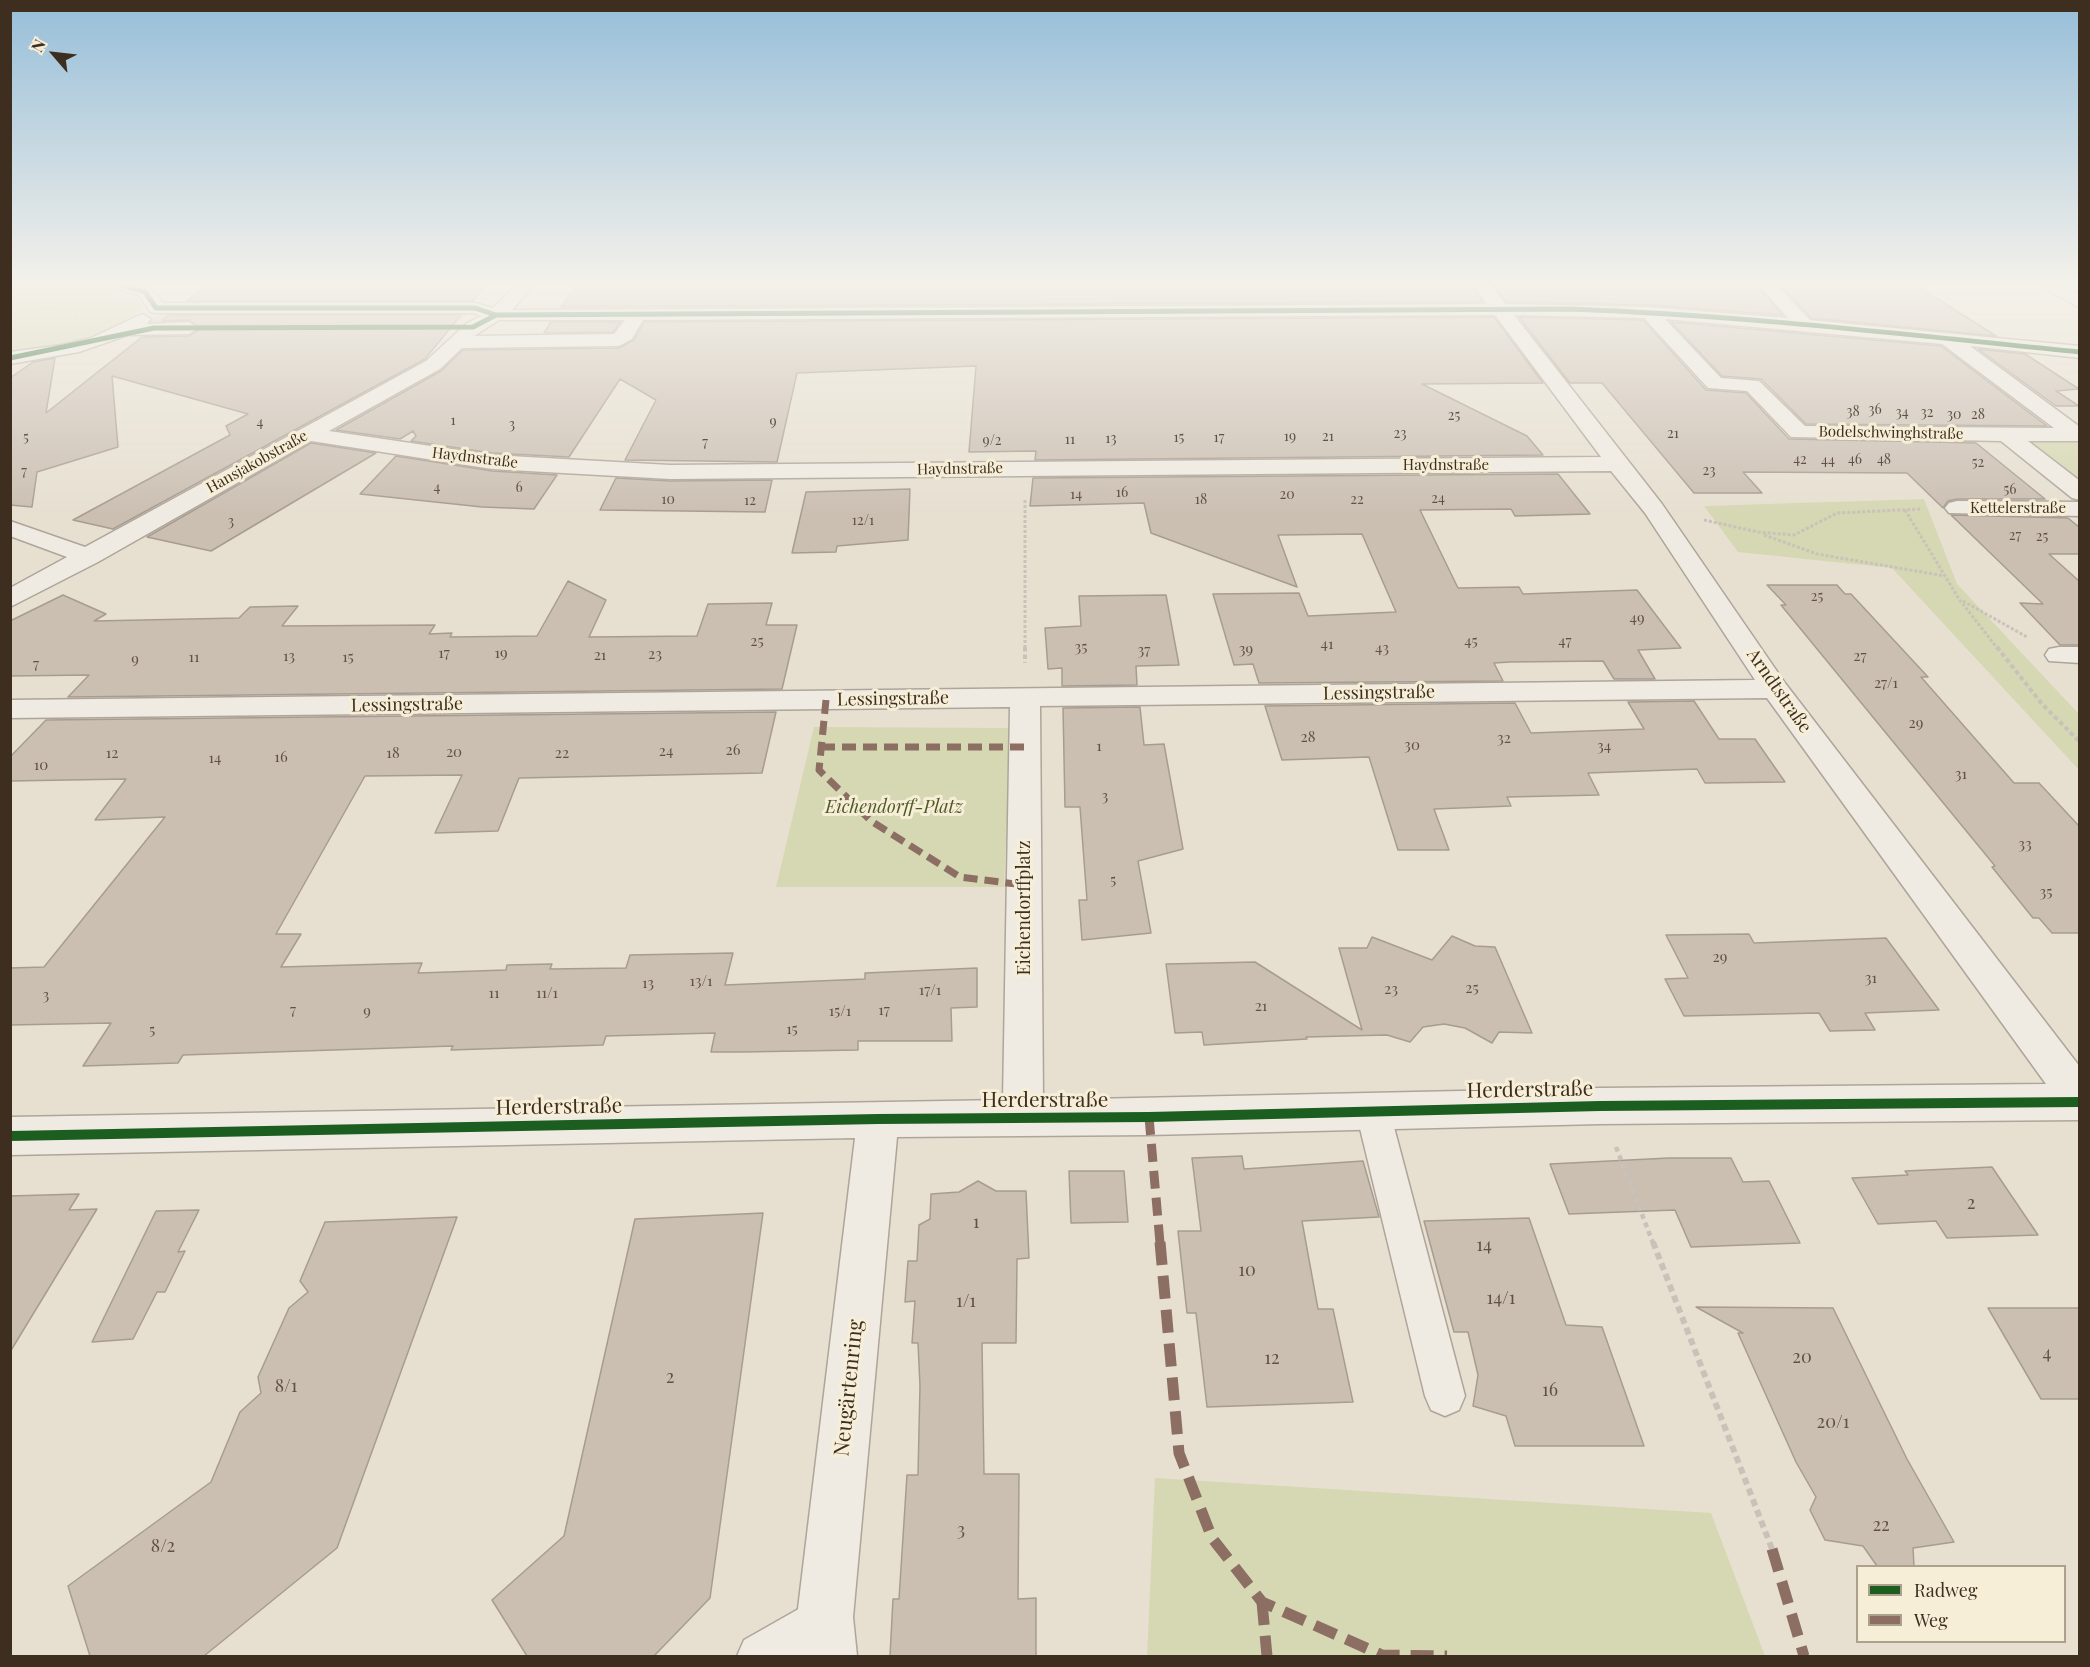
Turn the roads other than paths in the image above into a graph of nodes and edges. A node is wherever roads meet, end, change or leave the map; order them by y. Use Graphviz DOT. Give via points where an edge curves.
graph roads {
  1 [pos="438,360"];
  2 [pos="1539,360"];
  3 [pos="1692,360"];
  4 [pos="1975,360"];
  5 [pos="306,434"];
  6 [pos="2006,434"];
  7 [pos="2078,435"];
  8 [pos="1617,464"];
  9 [pos="2079,493"];
  10 [pos="1957,508"];
  11 [pos="2079,509"];
  12 [pos="10,528"];
  13 [pos="88,557"];
  14 [pos="10,599"];
  15 [pos="1775,689"];
  16 [pos="1025,697"];
  17 [pos="10,709"];
  18 [pos="2079,1100"];
  19 [pos="1373,1112"];
  20 [pos="878,1119"];
  21 [pos="1023,1119"];
  22 [pos="10,1136"];
  23 [pos="1444,1396"];
  24 [pos="827,1637"];
  25 [pos="760,1656"];
  1 -- 5 [label="street, Hansjakobstraße"];
  2 -- 8 [label="street, Arndtstraße"];
  3 -- 6 [label="street, Bodelschwinghstraße" via="1715,384 1752,385 1799,432"];
  4 -- 7 [label="street, Bodelschwinghstraße"];
  5 -- 8 [label="street, Haydnstraße" via="492,462 670,472"];
  5 -- 13 [label="street, Hansjakobstraße"];
  6 -- 7 [label="street, Bodelschwinghstraße"];
  6 -- 9 [label="street"];
  8 -- 15 [label="street, Arndtstraße" via="1654,509"];
  10 -- 11 [label="street, Kettelerstraße"];
  12 -- 13 [label="street"];
  13 -- 14 [label="street, Hansjakobstraße"];
  15 -- 16 [label="street, Lessingstraße"];
  15 -- 18 [label="street, Arndtstraße"];
  16 -- 17 [label="street, Lessingstraße"];
  16 -- 21 [label="street, Eichendorffplatz"];
  18 -- 19 [label="street, Herderstraße"];
  19 -- 21 [label="street, Herderstraße"];
  19 -- 23 [label="lane"];
  20 -- 21 [label="street, Herderstraße"];
  20 -- 22 [label="street, Herderstraße"];
  20 -- 24 [label="street, Neugärtenring"];
  24 -- 25 [label="lane"];
}
